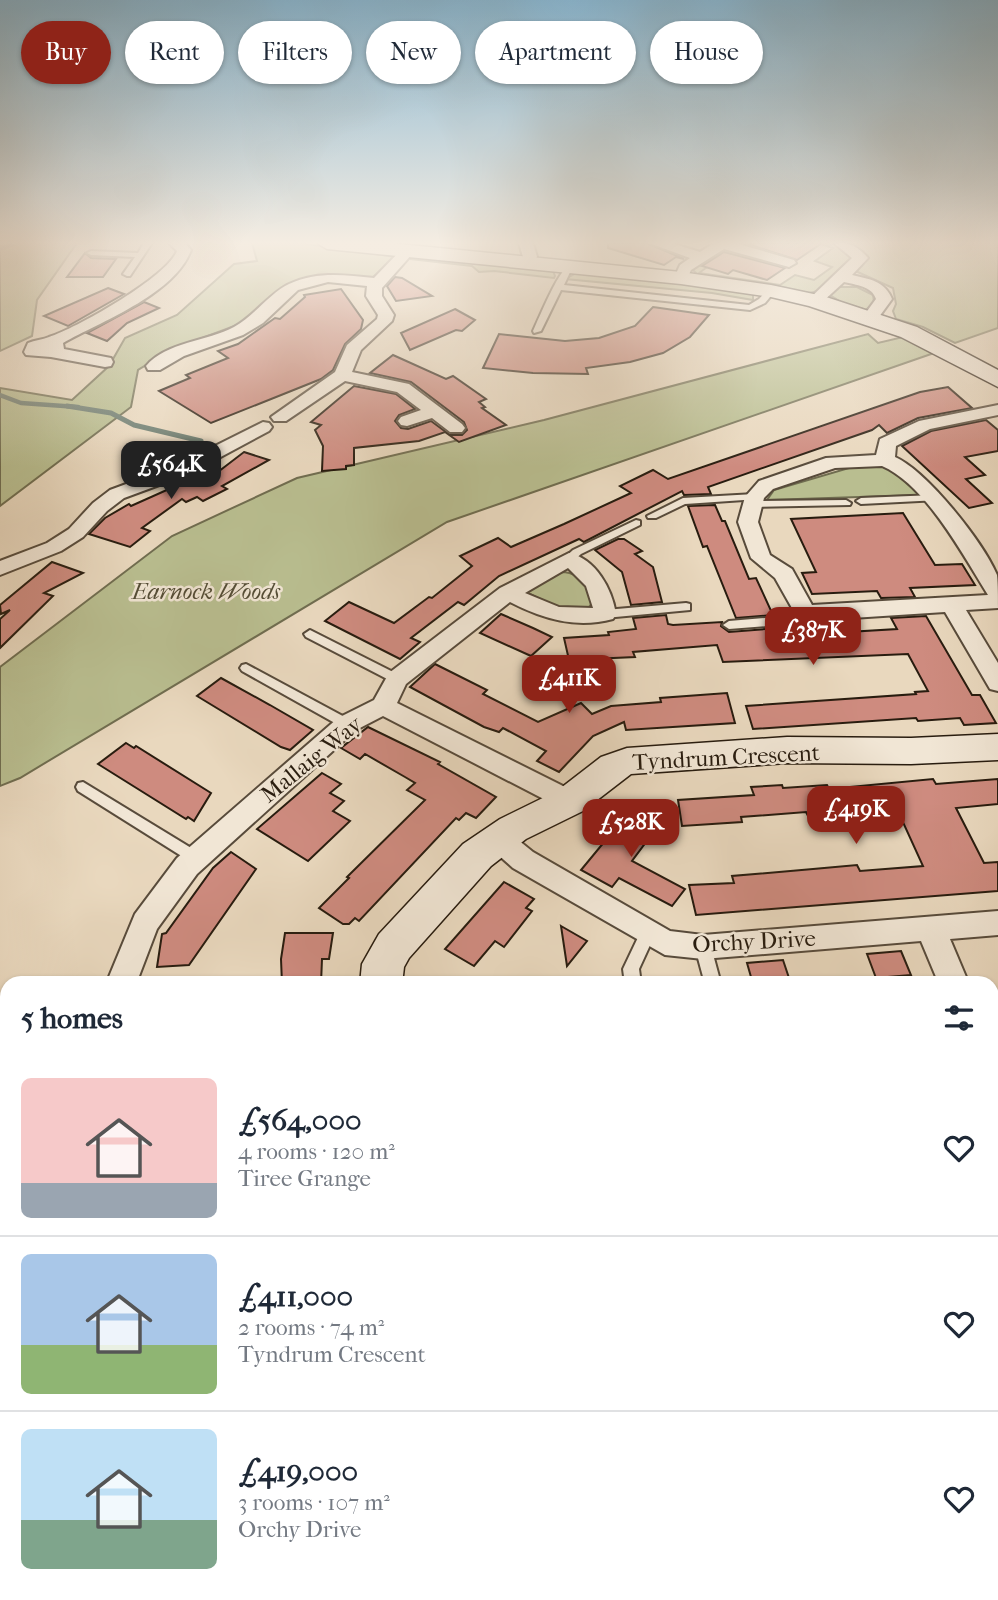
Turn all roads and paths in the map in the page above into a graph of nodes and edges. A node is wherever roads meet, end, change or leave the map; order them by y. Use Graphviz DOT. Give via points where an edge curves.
graph roads {
  1 [pos="103,318"];
  2 [pos="259,318"];
  3 [pos="384,318"];
  4 [pos="543,318"];
  5 [pos="870,318"];
  6 [pos="537,331"];
  7 [pos="51,347"];
  8 [pos="105,362"];
  9 [pos="154,366"];
  10 [pos="342,375"];
  11 [pos="998,380"];
  12 [pos="998,410"];
  13 [pos="434,412"];
  14 [pos="407,421"];
  15 [pos="456,428"];
  16 [pos="885,460"];
  17 [pos="934,498"];
  18 [pos="754,500"];
  19 [pos="861,501"];
  20 [pos="846,503"];
  21 [pos="652,516"];
  22 [pos="636,523"];
  23 [pos="569,559"];
  24 [pos="0,569"];
  25 [pos="991,570"];
  26 [pos="508,593"];
  27 [pos="998,594"];
  28 [pos="998,601"];
  29 [pos="951,605"];
  30 [pos="686,607"];
  31 [pos="805,612"];
  32 [pos="605,614"];
  33 [pos="729,625"];
  34 [pos="310,634"];
  35 [pos="246,668"];
  36 [pos="397,679"];
  37 [pos="998,683"];
  38 [pos="383,706"];
  39 [pos="347,724"];
  40 [pos="998,747"];
  41 [pos="83,787"];
  42 [pos="570,801"];
  43 [pos="497,838"];
  44 [pos="196,858"];
  45 [pos="998,923"];
  46 [pos="931,930"];
  47 [pos="648,932"];
  48 [pos="703,947"];
  49 [pos="124,976"];
  50 [pos="382,976"];
  51 [pos="632,976"];
  52 [pos="711,976"];
  53 [pos="951,976"];
  1 -- 7 [label="street"];
  2 -- 9 [label="street" via="237,332"];
  3 -- 10 [label="street" via="353,348"];
  4 -- 6 [label="lane"];
  5 -- 11 [label="street" via="909,332"];
  7 -- 8 [label="street"];
  10 -- 13 [label="street" via="403,388"];
  10 -- 24 [label="street" via="272,422 182,470 117,494 76,533"];
  12 -- 16 [label="street" via="919,428 887,443"];
  13 -- 14 [label="street"];
  13 -- 15 [label="street"];
  16 -- 17 [label="street" via="899,466"];
  16 -- 18 [label="street" via="822,464 766,485"];
  17 -- 19 [label="lane"];
  17 -- 25 [label="street"];
  18 -- 20 [label="lane"];
  18 -- 21 [label="lane" via="683,501"];
  18 -- 31 [label="street" via="749,529 761,558 784,574"];
  22 -- 23 [label="lane"];
  23 -- 26 [label="street"];
  23 -- 32 [label="street" via="596,581"];
  25 -- 27 [label="street"];
  26 -- 32 [label="street" via="553,615"];
  26 -- 36 [label="street"];
  28 -- 29 [label="street"];
  29 -- 31 [label="street"];
  29 -- 37 [label="street"];
  30 -- 32 [label="lane"];
  31 -- 33 [label="lane" via="792,620"];
  34 -- 36 [label="lane"];
  35 -- 39 [label="lane"];
  36 -- 38 [label="street"];
  38 -- 39 [label="street, Mallaig Way"];
  38 -- 42 [label="street, Mallaig Way"];
  39 -- 44 [label="street, Mallaig Way"];
  40 -- 42 [label="street, Tyndrum Crescent" via="787,750 627,761"];
  41 -- 44 [label="lane"];
  42 -- 43 [label="street, Tyndrum Crescent"];
  43 -- 47 [label="street, Orchy Drive" via="523,860"];
  43 -- 50 [label="street, Tyndrum Crescent" via="394,946"];
  44 -- 49 [label="street, Mallaig Way" via="145,923"];
  45 -- 46 [label="street, Orchy Drive"];
  46 -- 48 [label="street, Orchy Drive"];
  46 -- 53 [label="street"];
  47 -- 48 [label="street, Orchy Drive" via="665,943"];
  47 -- 51 [label="lane" via="631,969"];
  48 -- 52 [label="lane"];
}
